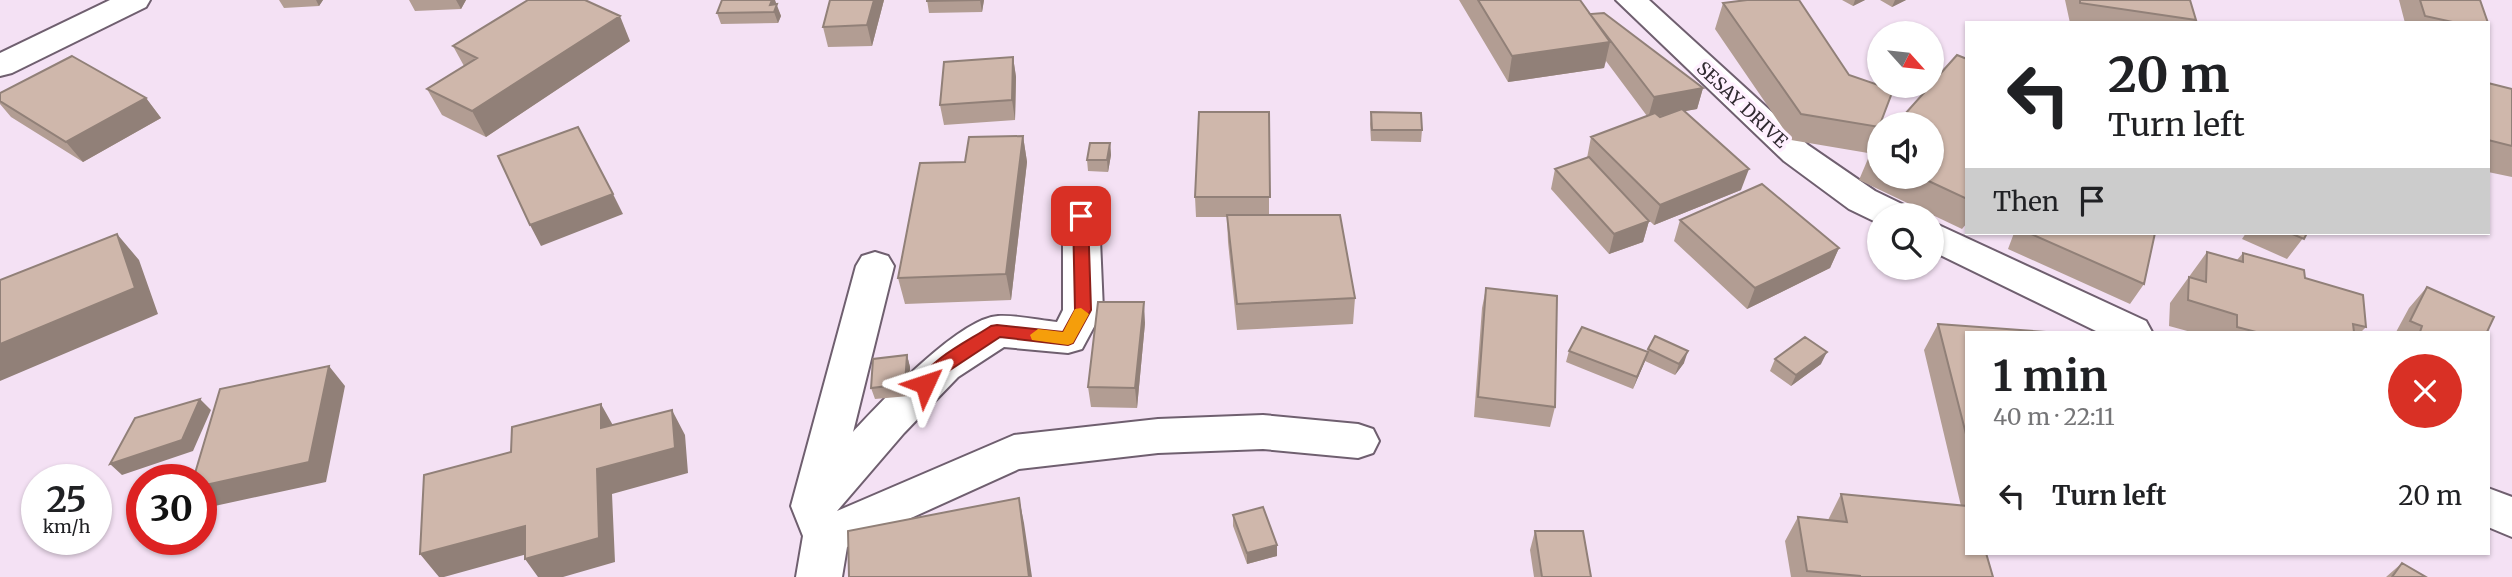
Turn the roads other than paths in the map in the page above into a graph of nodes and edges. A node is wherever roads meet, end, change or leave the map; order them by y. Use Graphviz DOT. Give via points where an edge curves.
graph roads {
  1 [pos="80,0"];
  2 [pos="135,0"];
  3 [pos="1631,0"];
  4 [pos="0,38"];
  5 [pos="0,66"];
  6 [pos="1870,203"];
  7 [pos="1081,216"];
  8 [pos="1944,240"];
  9 [pos="875,266"];
  10 [pos="2130,331"];
  11 [pos="1358,441"];
  12 [pos="2490,507"];
  13 [pos="2512,517"];
  14 [pos="819,554"];
  1 -- 4 [label="street"];
  2 -- 5 [label="street"];
  3 -- 6 [label="street, SESAY DRIVE" via="1796,153"];
  7 -- 14 [label="street" via="1083,310 1068,338 997,331 944,366 889,421"];
  8 -- 10 [label="street"];
  9 -- 14 [label="street"];
  11 -- 14 [label="street" via="1263,432 1158,436 1014,452"];
  12 -- 13 [label="street"];
}
